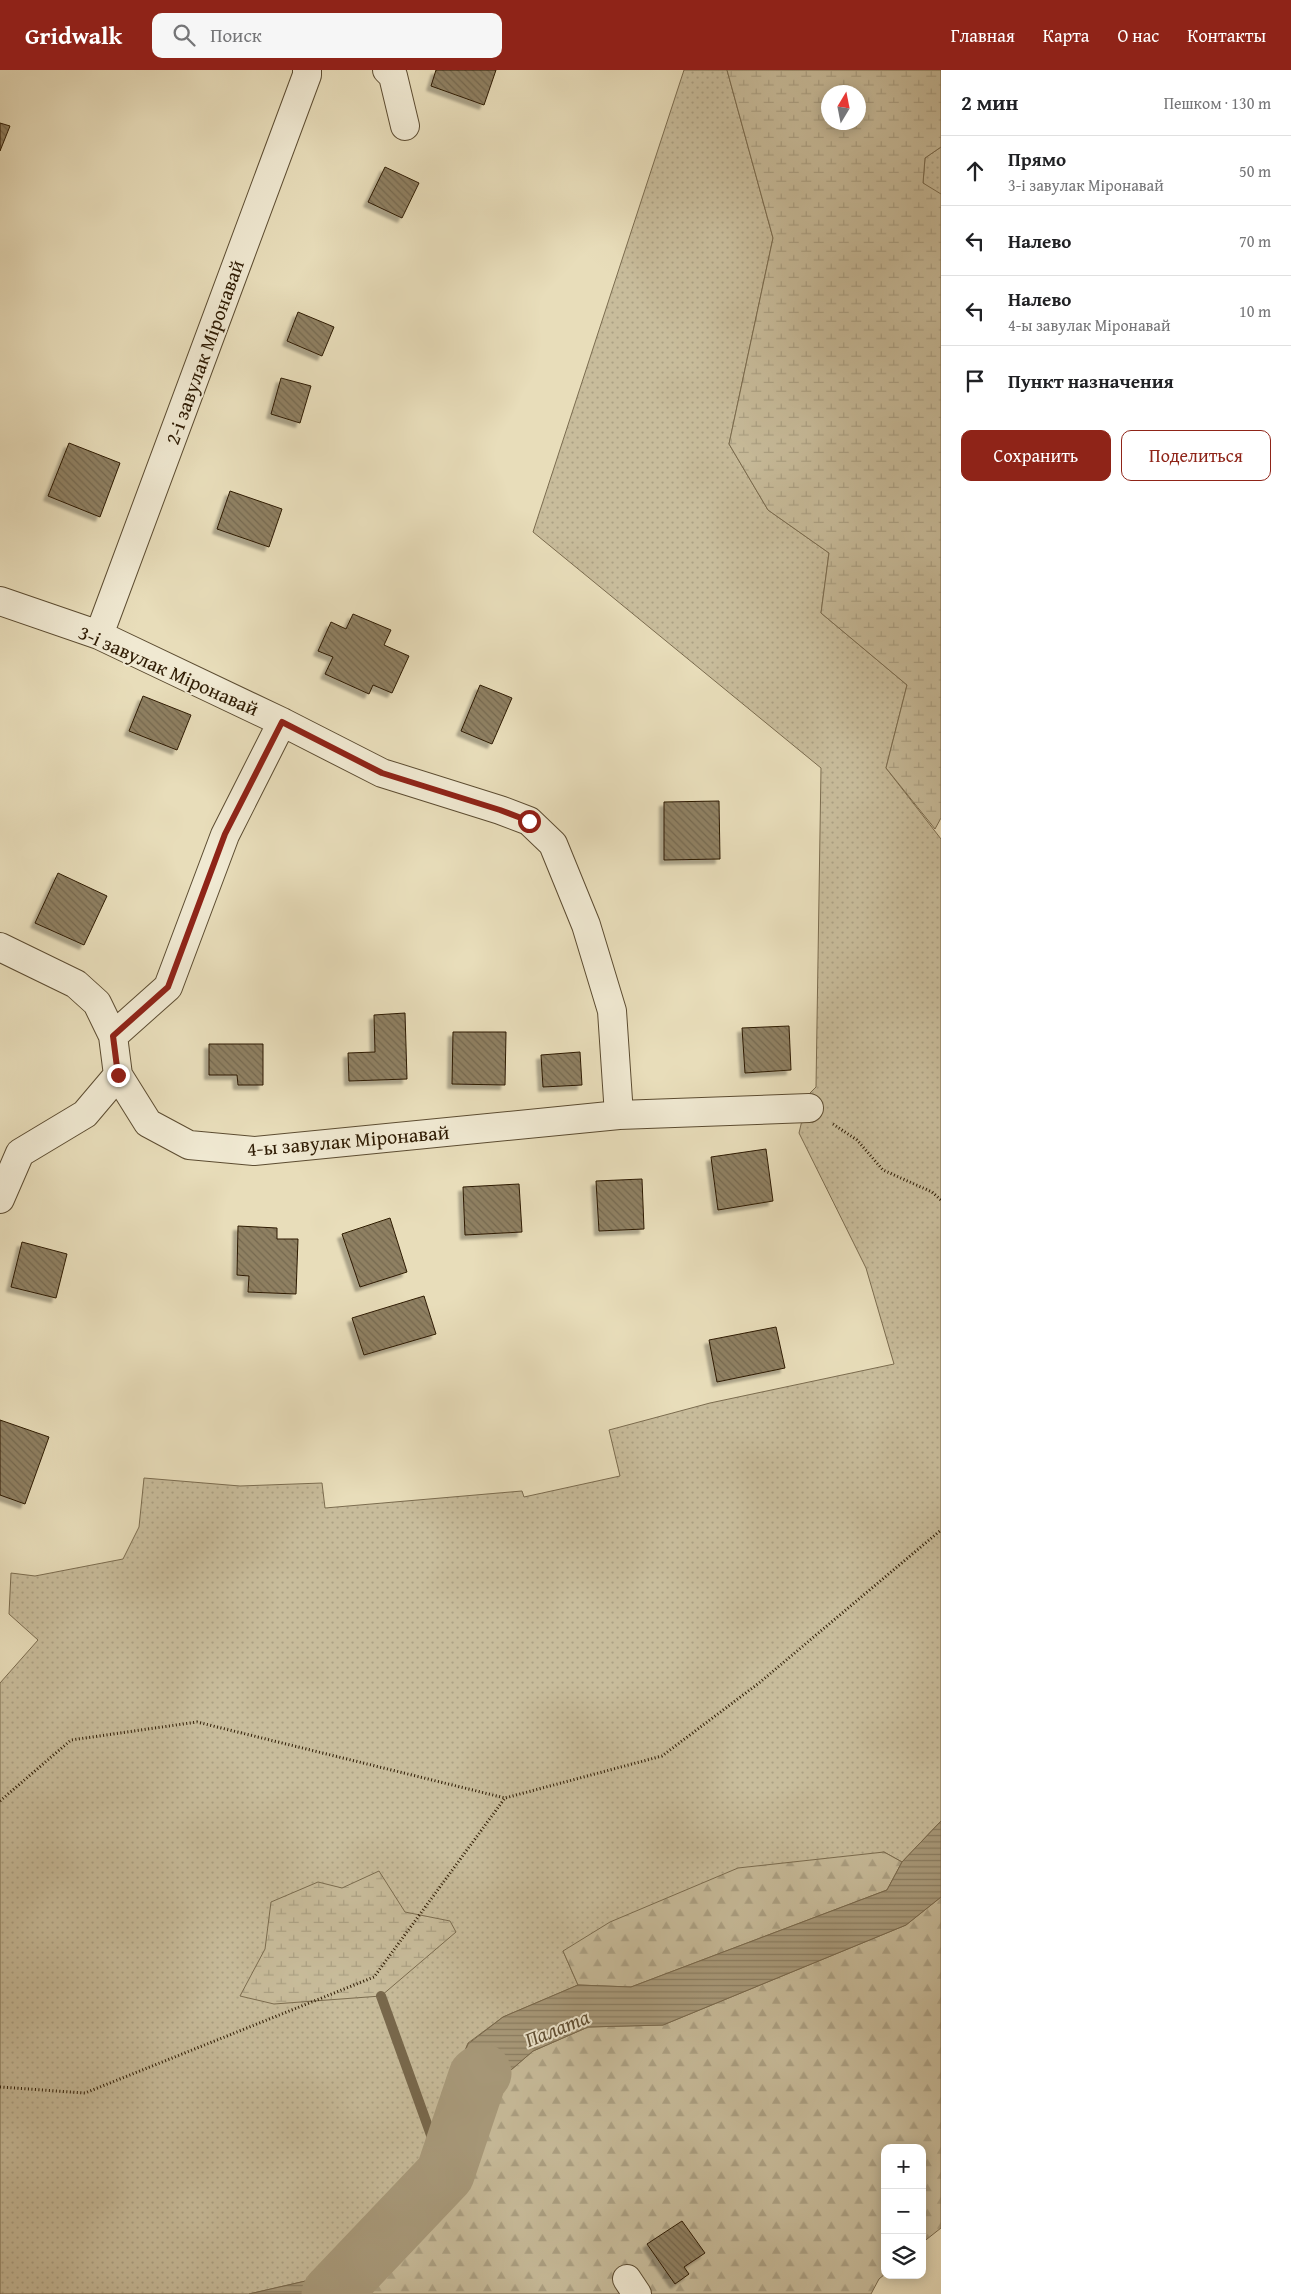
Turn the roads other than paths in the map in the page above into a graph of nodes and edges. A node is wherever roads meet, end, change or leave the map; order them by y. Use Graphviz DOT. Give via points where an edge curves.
graph roads {
  1 [pos="307,70"];
  2 [pos="387,70"];
  3 [pos="405,126"];
  4 [pos="0,601"];
  5 [pos="99,635"];
  6 [pos="282,722"];
  7 [pos="0,947"];
  8 [pos="113,1036"];
  9 [pos="118,1075"];
  10 [pos="809,1108"];
  11 [pos="618,1114"];
  12 [pos="0,1199"];
  1 -- 5 [label="street, 2-і завулак Міронавай"];
  2 -- 3 [label="street" via="393,76"];
  4 -- 5 [label="street, 3-і завулак Міронавай"];
  5 -- 6 [label="street, 3-і завулак Міронавай"];
  6 -- 8 [label="street" via="225,834 168,987"];
  6 -- 11 [label="street, 3-і завулак Міронавай" via="382,773 529,821 553,844 586,926 612,1011"];
  7 -- 8 [label="street, 4-ы завулак Міронавай" via="76,984 97,1003"];
  8 -- 9 [label="street, 4-ы завулак Міронавай"];
  9 -- 11 [label="street, 4-ы завулак Міронавай" via="148,1123 189,1145 254,1150"];
  9 -- 12 [label="street" via="85,1114 20,1153"];
  10 -- 11 [label="street, 4-ы завулак Міронавай"];
}
